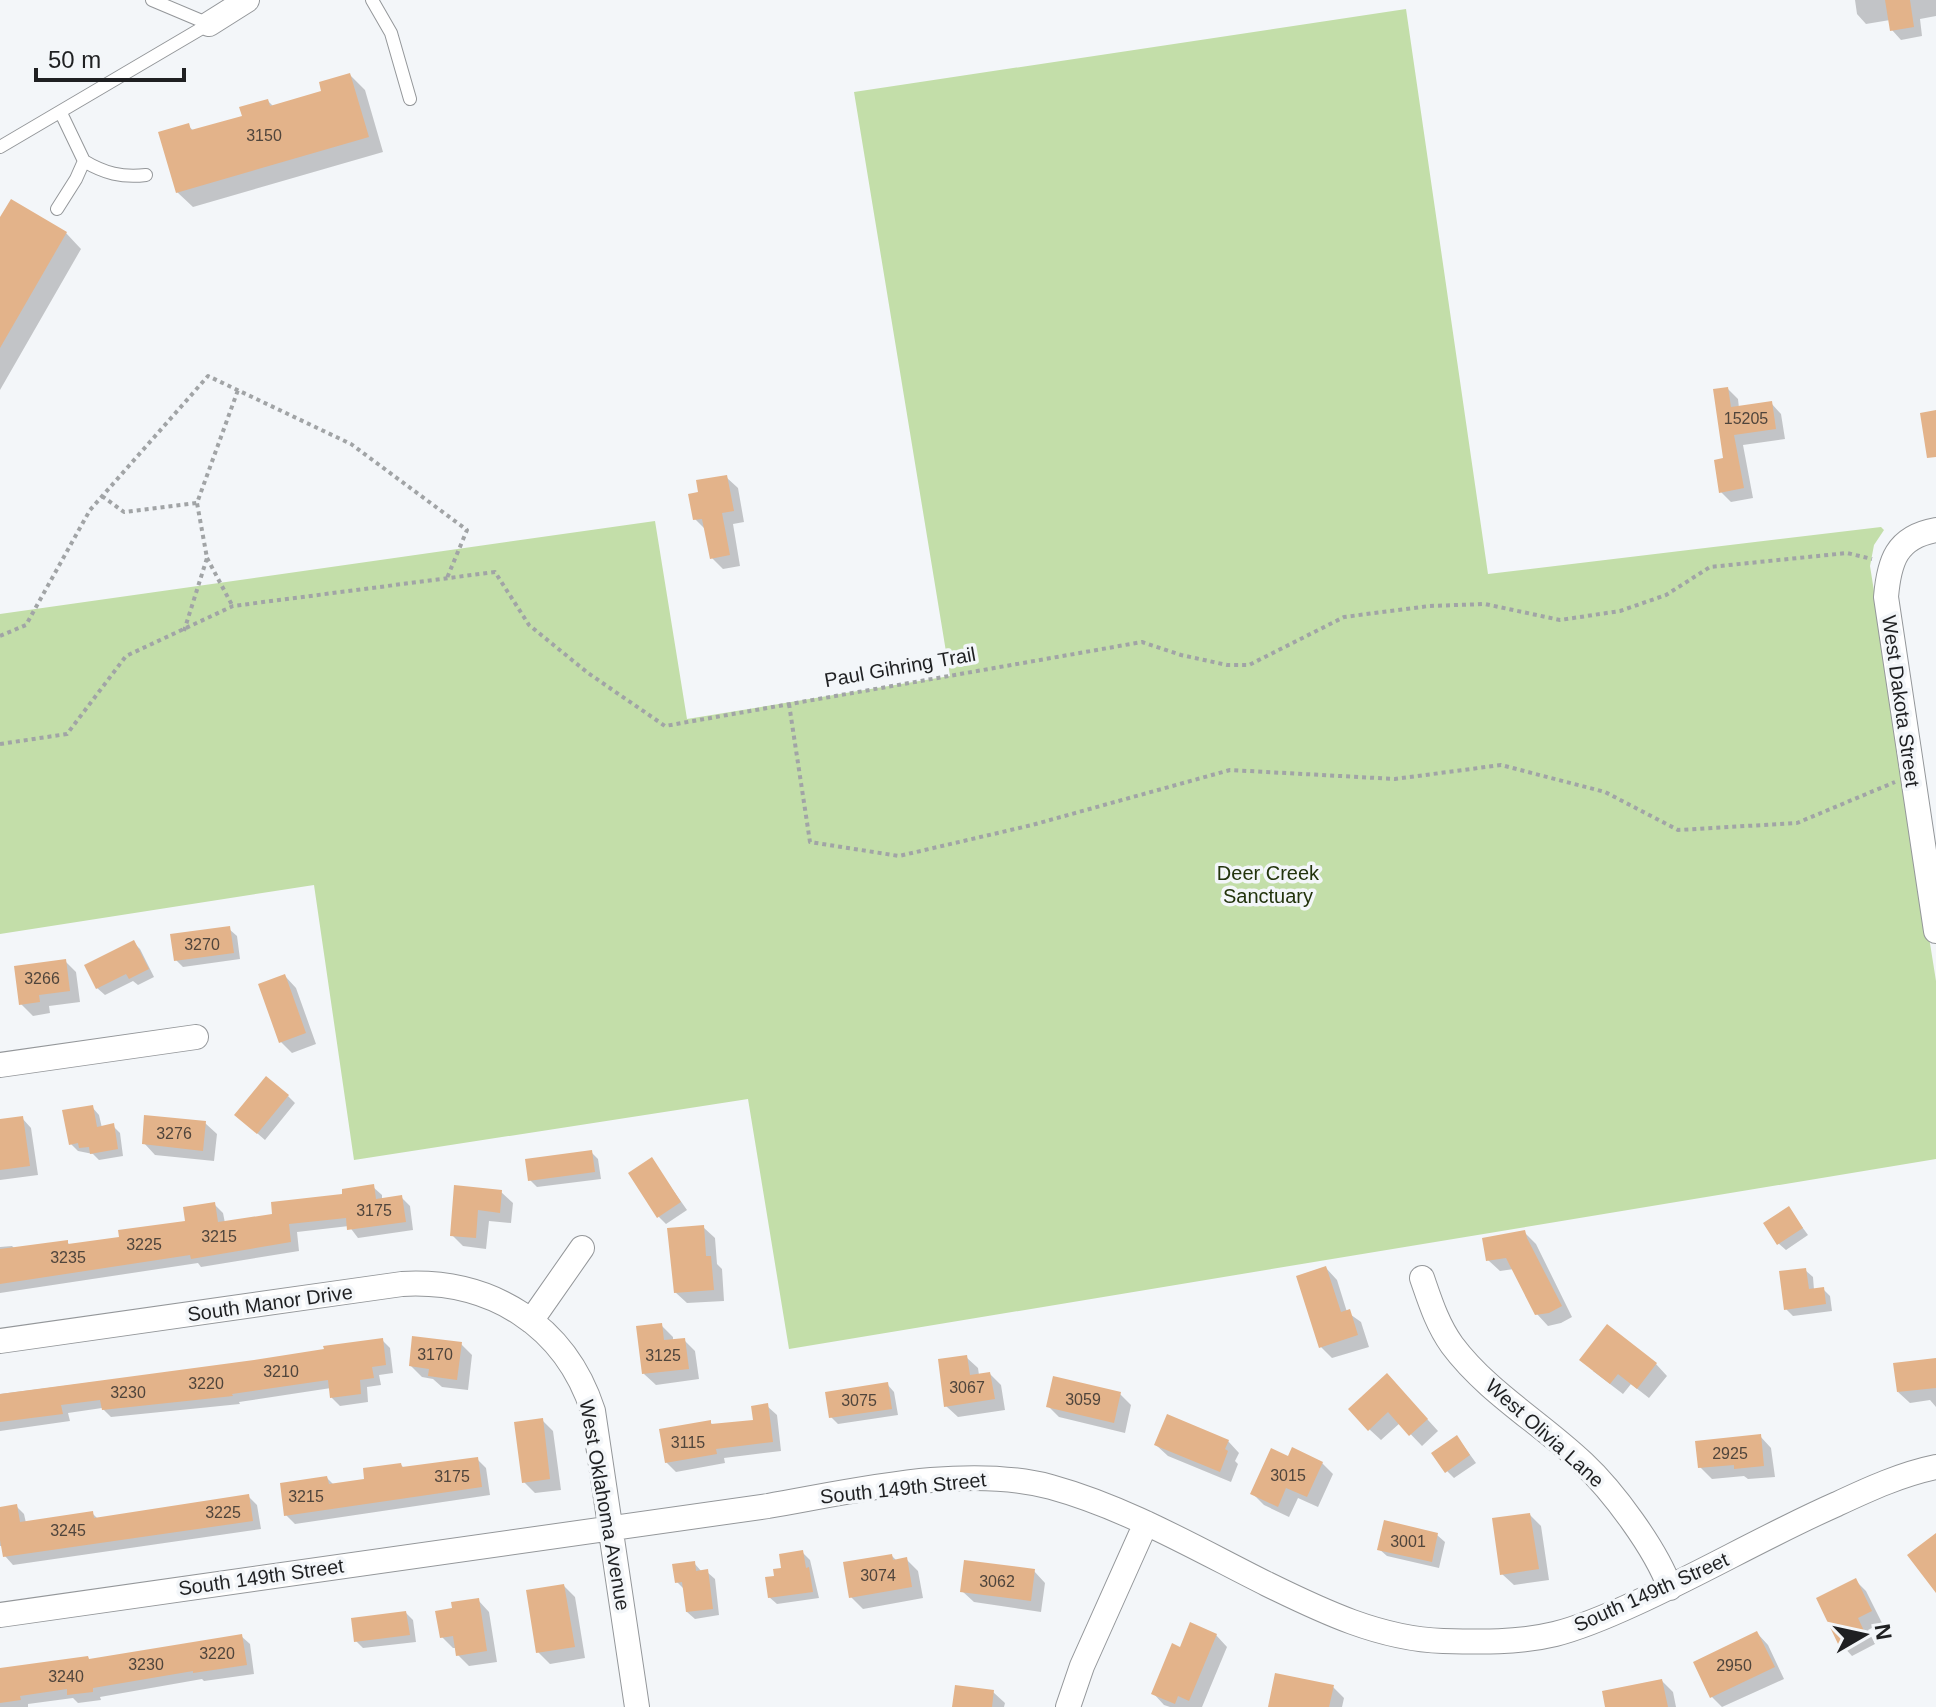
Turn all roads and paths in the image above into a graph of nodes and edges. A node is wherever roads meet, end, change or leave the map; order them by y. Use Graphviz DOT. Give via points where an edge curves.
graph roads {
  1 [pos="152,0"];
  2 [pos="247,0"];
  3 [pos="372,0"];
  4 [pos="209,24"];
  5 [pos="410,99"];
  6 [pos="61,113"];
  7 [pos="0,147"];
  8 [pos="84,161"];
  9 [pos="146,175"];
  10 [pos="57,209"];
  11 [pos="238,390"];
  12 [pos="102,496"];
  13 [pos="197,503"];
  14 [pos="1929,531"];
  15 [pos="207,558"];
  16 [pos="1890,564"];
  17 [pos="447,578"];
  18 [pos="233,606"];
  19 [pos="184,631"];
  20 [pos="0,636"];
  21 [pos="789,704"];
  22 [pos="0,744"];
  23 [pos="1912,775"];
  24 [pos="1936,931"];
  25 [pos="196,1037"];
  26 [pos="0,1065"];
  27 [pos="582,1248"];
  28 [pos="1422,1278"];
  29 [pos="531,1321"];
  30 [pos="0,1341"];
  31 [pos="1936,1467"];
  32 [pos="1146,1523"];
  33 [pos="611,1527"];
  34 [pos="1670,1588"];
  35 [pos="0,1615"];
  36 [pos="637,1707"];
  37 [pos="1068,1707"];
  1 -- 4 [label="lane"];
  2 -- 4 [label="street"];
  3 -- 5 [label="lane" via="391,33"];
  4 -- 6 [label="lane"];
  6 -- 7 [label="lane"];
  6 -- 8 [label="lane"];
  8 -- 9 [label="lane" via="104,173"];
  8 -- 10 [label="lane"];
  11 -- 12 [label="path" via="208,376"];
  11 -- 13 [label="path"];
  11 -- 17 [label="path" via="351,444 467,530"];
  12 -- 13 [label="path" via="124,512"];
  12 -- 20 [label="path" via="26,625"];
  13 -- 15 [label="path"];
  14 -- 16 [label="street" via="1898,550"];
  15 -- 18 [label="path"];
  15 -- 19 [label="path"];
  16 -- 21 [label="path, Paul Gihring Trail" via="1847,553 1724,565 1710,567 1666,595 1590,616 1560,620 1485,604 1429,606 1344,617 1249,665 1212,662 1142,642"];
  16 -- 23 [label="street, West Dakota Street" via="1886,597"];
  17 -- 18 [label="path, Paul Gihring Trail"];
  17 -- 21 [label="path, Paul Gihring Trail" via="495,572 529,625 665,726"];
  18 -- 19 [label="path, Paul Gihring Trail"];
  19 -- 22 [label="path, Paul Gihring Trail" via="126,656 67,734"];
  21 -- 23 [label="path" via="810,842 899,856 1230,770 1395,779 1501,765 1605,792 1678,830 1797,823"];
  23 -- 24 [label="street, West Dakota Street"];
  25 -- 26 [label="street"];
  27 -- 29 [label="street"];
  28 -- 34 [label="street, West Olivia Lane" via="1436,1317 1467,1363 1607,1489"];
  29 -- 30 [label="street, South Manor Drive" via="486,1295 428,1283"];
  29 -- 33 [label="street, West Oklahoma Avenue" via="561,1351 586,1391"];
  31 -- 34 [label="street, South 149th Street" via="1821,1511"];
  32 -- 33 [label="street, South 149th Street" via="1049,1486 974,1477"];
  32 -- 34 [label="street, South 149th Street" via="1349,1622 1409,1638 1534,1638 1598,1620"];
  32 -- 37 [label="street"];
  33 -- 35 [label="street, South 149th Street"];
  33 -- 36 [label="street, West Oklahoma Avenue"];
}
